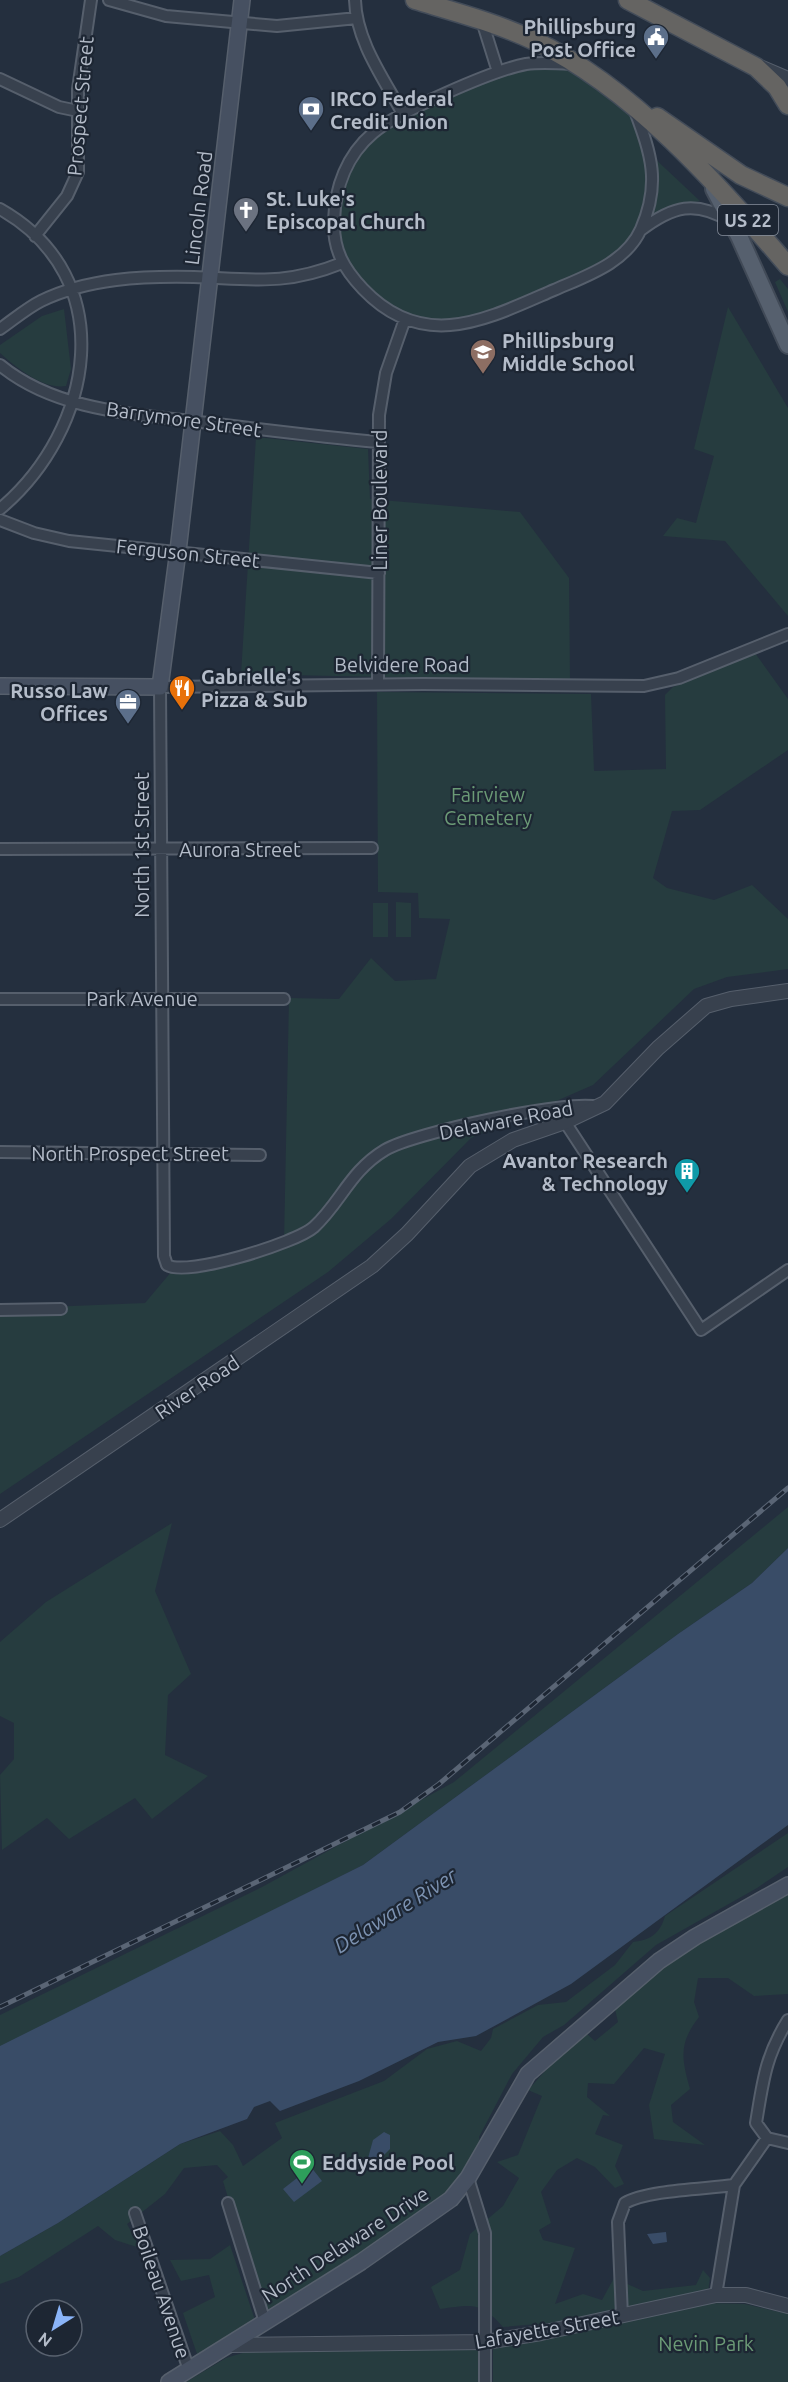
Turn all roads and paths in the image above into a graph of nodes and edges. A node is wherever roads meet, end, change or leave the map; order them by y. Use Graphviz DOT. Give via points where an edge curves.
graph roads {
  1 [pos="91,0"];
  2 [pos="109,0"];
  3 [pos="242,0"];
  4 [pos="355,0"];
  5 [pos="415,0"];
  6 [pos="628,0"];
  7 [pos="357,18"];
  8 [pos="482,21"];
  9 [pos="240,22"];
  10 [pos="750,63"];
  11 [pos="577,64"];
  12 [pos="498,72"];
  13 [pos="0,79"];
  14 [pos="788,80"];
  15 [pos="788,105"];
  16 [pos="633,106"];
  17 [pos="78,111"];
  18 [pos="403,114"];
  19 [pos="706,176"];
  20 [pos="788,197"];
  21 [pos="0,209"];
  22 [pos="733,223"];
  23 [pos="640,230"];
  24 [pos="35,236"];
  25 [pos="342,263"];
  26 [pos="788,266"];
  27 [pos="211,279"];
  28 [pos="71,290"];
  29 [pos="405,319"];
  30 [pos="0,329"];
  31 [pos="788,345"];
  32 [pos="0,365"];
  33 [pos="74,401"];
  34 [pos="194,421"];
  35 [pos="378,442"];
  36 [pos="0,509"];
  37 [pos="0,520"];
  38 [pos="178,551"];
  39 [pos="379,573"];
  40 [pos="788,634"];
  41 [pos="378,684"];
  42 [pos="0,686"];
  43 [pos="160,687"];
  44 [pos="372,848"];
  45 [pos="0,849"];
  46 [pos="162,849"];
  47 [pos="788,991"];
  48 [pos="0,999"];
  49 [pos="162,999"];
  50 [pos="284,999"];
  51 [pos="598,1107"];
  52 [pos="565,1122"];
  53 [pos="0,1152"];
  54 [pos="163,1152"];
  55 [pos="261,1155"];
  56 [pos="171,1267"];
  57 [pos="788,1270"];
  58 [pos="61,1309"];
  59 [pos="0,1310"];
  60 [pos="0,1520"];
  61 [pos="788,1885"];
  62 [pos="788,2020"];
  63 [pos="767,2138"];
  64 [pos="788,2143"];
  65 [pos="468,2178"];
  66 [pos="734,2185"];
  67 [pos="228,2203"];
  68 [pos="135,2213"];
  69 [pos="716,2295"];
  70 [pos="788,2306"];
  71 [pos="622,2316"];
  72 [pos="265,2322"];
  73 [pos="486,2342"];
  74 [pos="230,2345"];
  75 [pos="189,2370"];
  76 [pos="169,2382"];
  77 [pos="485,2382"];
  1 -- 17 [label="street, Prospect Street" via="81,58"];
  2 -- 9 [label="street" via="166,16"];
  3 -- 9 [label="main road, Lincoln Road"];
  4 -- 7 [label="street"];
  5 -- 8 [label="highway, US 22"];
  6 -- 10 [label="highway"];
  7 -- 9 [label="street" via="289,26"];
  7 -- 18 [label="street" via="370,55"];
  8 -- 11 [label="highway, US 22" via="534,41"];
  8 -- 12 [label="street"];
  9 -- 27 [label="main road, Lincoln Road"];
  10 -- 14 [label="street"];
  10 -- 15 [label="highway" via="773,82"];
  11 -- 12 [label="street" via="537,63"];
  11 -- 16 [label="highway, US 22"];
  12 -- 18 [label="street"];
  13 -- 17 [label="street" via="59,107"];
  16 -- 19 [label="highway, US 22"];
  16 -- 20 [label="highway" via="660,118 750,180"];
  16 -- 23 [label="street" via="652,164 651,192"];
  17 -- 24 [label="street, Prospect Street" via="75,181"];
  18 -- 25 [label="street" via="361,144 341,178 334,227 336,250"];
  19 -- 22 [label="main road"];
  19 -- 26 [label="highway, US 22"];
  21 -- 24 [label="street"];
  22 -- 23 [label="street" via="710,211 684,208 662,215"];
  22 -- 31 [label="main road"];
  23 -- 29 [label="street" via="608,265 488,319 450,327"];
  24 -- 28 [label="street" via="53,257"];
  25 -- 27 [label="street" via="290,279"];
  25 -- 29 [label="street" via="368,295"];
  27 -- 28 [label="street" via="138,278"];
  27 -- 34 [label="main road, Lincoln Road"];
  28 -- 30 [label="street" via="42,300"];
  28 -- 33 [label="street" via="83,344"];
  29 -- 35 [label="street, Liner Boulevard" via="386,373"];
  32 -- 33 [label="street, Barrymore Street" via="38,390"];
  33 -- 34 [label="street, Barrymore Street"];
  33 -- 36 [label="street" via="44,459"];
  34 -- 35 [label="street, Barrymore Street"];
  34 -- 38 [label="main road, North 1st Street"];
  35 -- 39 [label="street, Liner Boulevard"];
  37 -- 38 [label="street, Ferguson Street" via="69,541"];
  38 -- 39 [label="street, Ferguson Street"];
  38 -- 43 [label="main road, North 1st Street"];
  39 -- 41 [label="street, Liner Boulevard"];
  40 -- 41 [label="street, Belvidere Road" via="659,684"];
  41 -- 43 [label="street, Belvidere Road"];
  42 -- 43 [label="main road, Belvidere Road"];
  43 -- 46 [label="street, North 1st Street"];
  44 -- 46 [label="street, Aurora Street"];
  45 -- 46 [label="street, Aurora Street"];
  46 -- 49 [label="street, North 1st Street"];
  47 -- 51 [label="street, River Road" via="706,1006"];
  48 -- 49 [label="street, Park Avenue"];
  49 -- 50 [label="street, Park Avenue"];
  49 -- 54 [label="street, North 1st Street"];
  51 -- 52 [label="street, River Road"];
  51 -- 56 [label="street, Delaware Road" via="581,1104 495,1118 394,1146 361,1169 321,1220 303,1234 206,1266"];
  52 -- 57 [label="street" via="701,1330"];
  52 -- 60 [label="street, River Road" via="513,1140 484,1156 455,1180 390,1249 340,1290"];
  53 -- 54 [label="street, North Prospect Street"];
  54 -- 55 [label="street, North Prospect Street"];
  54 -- 56 [label="street, North 1st Street" via="164,1256"];
  58 -- 59 [label="street"];
  61 -- 65 [label="main road, North Delaware Drive" via="658,1961 544,2059 518,2088"];
  62 -- 63 [label="street" via="770,2049 762,2082 756,2123"];
  63 -- 64 [label="street"];
  63 -- 66 [label="street"];
  65 -- 72 [label="main road, North Delaware Drive" via="451,2199 421,2222"];
  65 -- 73 [label="street" via="485,2233"];
  66 -- 69 [label="street"];
  66 -- 71 [label="street" via="655,2195 625,2203 618,2222"];
  67 -- 72 [label="street"];
  68 -- 75 [label="street, Boileau Avenue"];
  69 -- 70 [label="street, Lafayette Street" via="746,2295"];
  69 -- 71 [label="street, Lafayette Street"];
  71 -- 73 [label="street, Lafayette Street"];
  72 -- 74 [label="main road, North Delaware Drive"];
  73 -- 74 [label="street, Lafayette Street"];
  73 -- 77 [label="street"];
  74 -- 75 [label="main road, North Delaware Drive"];
  75 -- 76 [label="main road, North Delaware Drive"];
}
